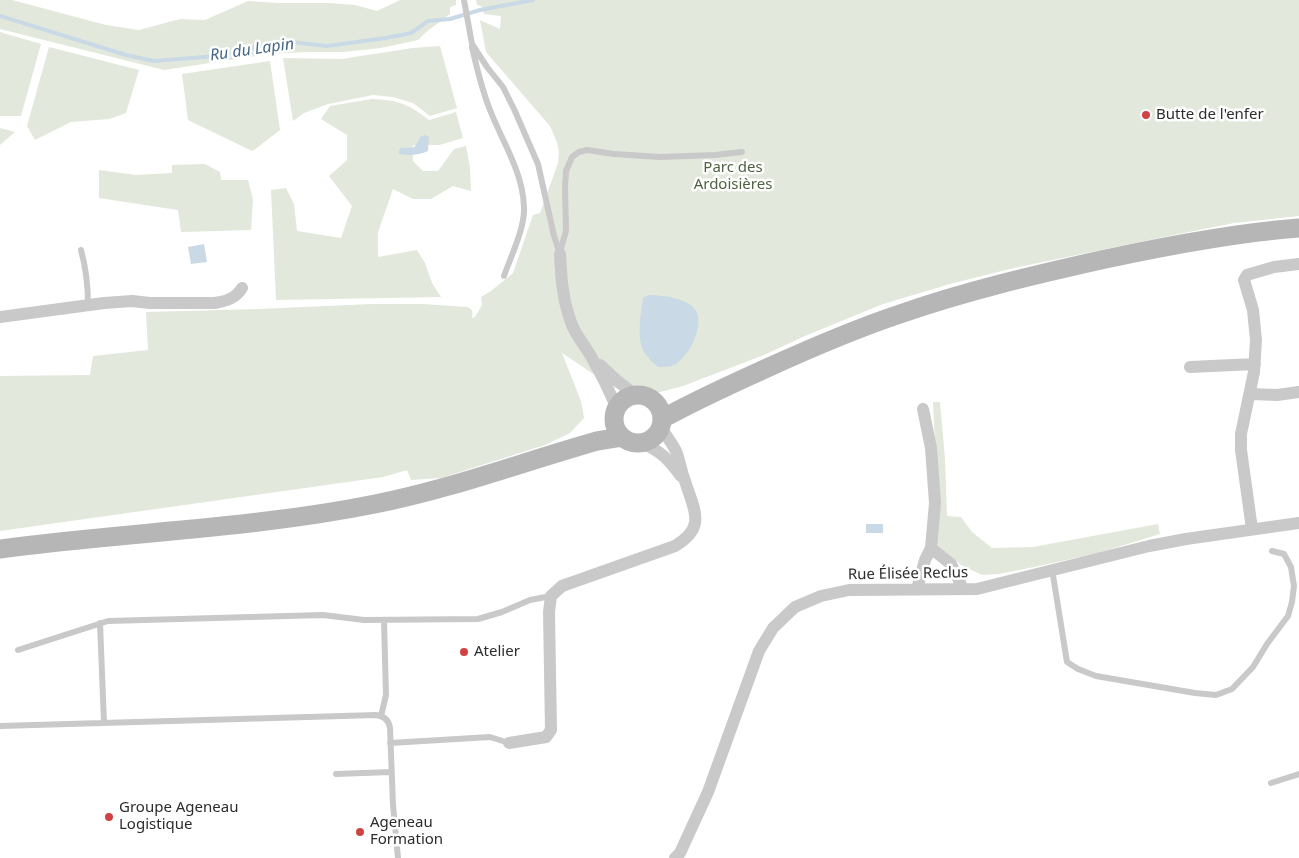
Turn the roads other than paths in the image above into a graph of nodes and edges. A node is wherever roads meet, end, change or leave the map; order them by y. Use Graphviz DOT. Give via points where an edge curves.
graph roads {
  1 [pos="464,3"];
  2 [pos="472,44"];
  3 [pos="742,152"];
  4 [pos="1299,228"];
  5 [pos="81,250"];
  6 [pos="560,254"];
  7 [pos="1299,264"];
  8 [pos="504,276"];
  9 [pos="242,288"];
  10 [pos="88,305"];
  11 [pos="0,317"];
  12 [pos="591,356"];
  13 [pos="1255,364"];
  14 [pos="1190,367"];
  15 [pos="734,382"];
  16 [pos="1299,392"];
  17 [pos="634,394"];
  18 [pos="1251,394"];
  19 [pos="654,400"];
  20 [pos="923,409"];
  21 [pos="615,412"];
  22 [pos="661,424"];
  23 [pos="622,437"];
  24 [pos="642,443"];
  25 [pos="554,453"];
  26 [pos="685,481"];
  27 [pos="1299,523"];
  28 [pos="1252,530"];
  29 [pos="931,548"];
  30 [pos="0,549"];
  31 [pos="1272,551"];
  32 [pos="1052,569"];
  33 [pos="963,589"];
  34 [pos="918,590"];
  35 [pos="551,596"];
  36 [pos="384,620"];
  37 [pos="100,624"];
  38 [pos="18,650"];
  39 [pos="381,716"];
  40 [pos="104,723"];
  41 [pos="0,726"];
  42 [pos="390,742"];
  43 [pos="509,743"];
  44 [pos="391,772"];
  45 [pos="336,774"];
  46 [pos="1299,774"];
  47 [pos="1270,783"];
  48 [pos="398,858"];
  49 [pos="675,858"];
  1 -- 2 [label="lane"];
  2 -- 6 [label="lane" via="503,87 538,164"];
  2 -- 8 [label="lane" via="478,77 522,187 521,229"];
  3 -- 6 [label="lane" via="670,157 578,152 566,171 566,231"];
  4 -- 15 [label="main road" via="1148,250 984,288 836,338"];
  5 -- 10 [label="lane"];
  6 -- 12 [label="street" via="568,315"];
  7 -- 13 [label="street" via="1245,277 1256,340"];
  9 -- 10 [label="street" via="225,302 132,301"];
  10 -- 11 [label="street"];
  12 -- 17 [label="street"];
  12 -- 21 [label="street"];
  13 -- 14 [label="street"];
  13 -- 18 [label="street"];
  15 -- 19 [label="main road" via="680,398"];
  15 -- 22 [label="main road" via="683,408"];
  16 -- 18 [label="street"];
  17 -- 19 [label="main road"];
  17 -- 21 [label="main road" via="621,401"];
  18 -- 28 [label="street" via="1241,434 1241,450"];
  19 -- 22 [label="main road" via="662,412"];
  20 -- 29 [label="street" via="931,448 935,503"];
  21 -- 23 [label="main road" via="614,425"];
  21 -- 25 [label="main road" via="594,432"];
  22 -- 24 [label="main road" via="656,435"];
  22 -- 26 [label="street" via="675,449"];
  23 -- 24 [label="main road"];
  23 -- 25 [label="main road" via="597,440"];
  24 -- 26 [label="street" via="666,457"];
  25 -- 30 [label="main road" via="435,491 298,518"];
  26 -- 35 [label="street" via="696,516 693,529 685,540 562,586"];
  27 -- 28 [label="street, Rue Élisée Reclus"];
  28 -- 32 [label="street, Rue Élisée Reclus" via="1149,546"];
  29 -- 33 [label="street" via="951,564"];
  29 -- 34 [label="street"];
  31 -- 32 [label="lane" via="1284,554 1291,568 1294,586 1288,616 1253,667 1232,689 1216,695 1096,676 1067,662"];
  32 -- 33 [label="street, Rue Élisée Reclus" via="977,589"];
  33 -- 34 [label="street, Rue Élisée Reclus"];
  34 -- 49 [label="street, Rue Élisée Reclus" via="848,590 821,596 795,607 773,628 759,651 708,792"];
  35 -- 36 [label="lane" via="478,618"];
  35 -- 43 [label="street" via="551,730 546,737"];
  36 -- 37 [label="lane" via="323,615 108,621"];
  36 -- 39 [label="lane" via="386,695"];
  37 -- 38 [label="lane"];
  37 -- 40 [label="lane"];
  39 -- 40 [label="lane"];
  39 -- 42 [label="lane" via="389,725"];
  40 -- 41 [label="lane"];
  42 -- 43 [label="lane" via="490,738"];
  42 -- 44 [label="lane"];
  44 -- 45 [label="lane"];
  44 -- 48 [label="lane"];
  46 -- 47 [label="lane"];
}
